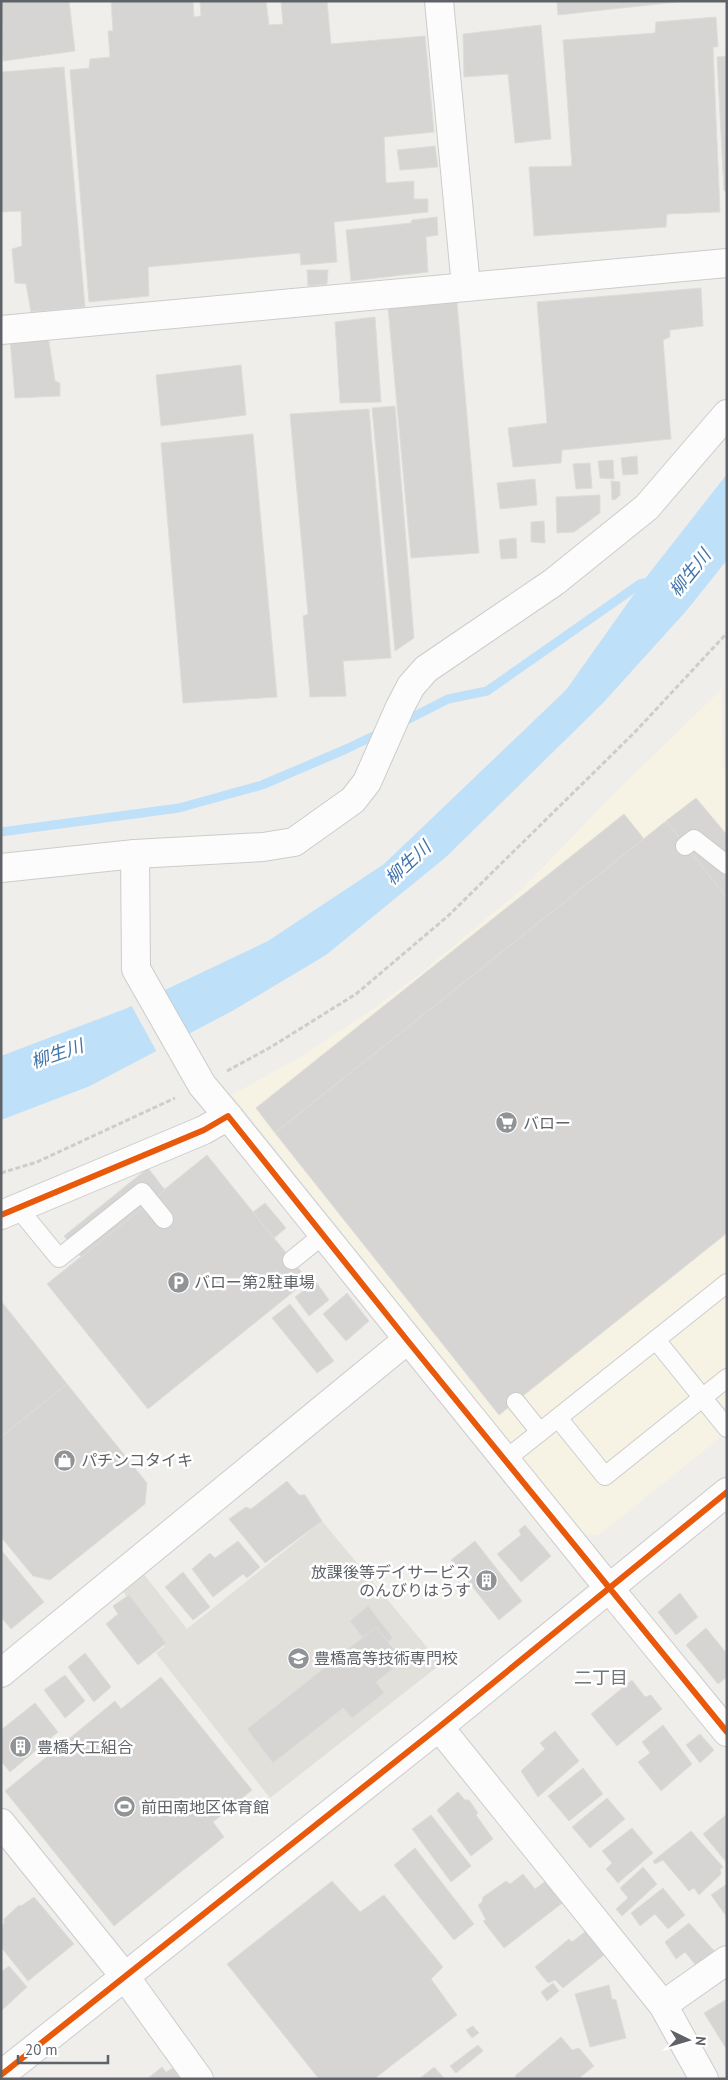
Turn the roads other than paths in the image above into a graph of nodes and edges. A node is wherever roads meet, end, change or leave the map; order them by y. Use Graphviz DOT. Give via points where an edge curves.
graph roads {
  1 [pos="439,1"];
  2 [pos="727,263"];
  3 [pos="466,287"];
  4 [pos="1,330"];
  5 [pos="727,414"];
  6 [pos="685,846"];
  7 [pos="135,854"];
  8 [pos="727,865"];
  9 [pos="1,868"];
  10 [pos="228,1116"];
  11 [pos="10,1211"];
  12 [pos="164,1219"];
  13 [pos="323,1235"];
  14 [pos="292,1260"];
  15 [pos="727,1283"];
  16 [pos="407,1340"];
  17 [pos="656,1340"];
  18 [pos="727,1378"];
  19 [pos="702,1398"];
  20 [pos="516,1402"];
  21 [pos="558,1418"];
  22 [pos="727,1428"];
  23 [pos="540,1432"];
  24 [pos="505,1460"];
  25 [pos="727,1492"];
  26 [pos="608,1587"];
  27 [pos="1,1673"];
  28 [pos="439,1727"];
  29 [pos="727,1732"];
  30 [pos="1,1824"];
  31 [pos="727,1960"];
  32 [pos="126,1978"];
  33 [pos="663,2006"];
  34 [pos="1,2075"];
  35 [pos="199,2079"];
  36 [pos="704,2079"];
  1 -- 3 [label="street"];
  2 -- 3 [label="street"];
  3 -- 4 [label="street"];
  5 -- 7 [label="street" via="647,507 554,582 426,669 411,686 367,782 353,800 294,842 263,847"];
  6 -- 8 [label="lane" via="694,839"];
  7 -- 9 [label="street"];
  7 -- 10 [label="street" via="136,969 200,1081"];
  10 -- 11 [label="street" via="204,1130"];
  10 -- 13 [label="street"];
  11 -- 12 [label="lane" via="66,1258 142,1192"];
  13 -- 14 [label="lane"];
  13 -- 16 [label="street"];
  15 -- 17 [label="lane"];
  16 -- 24 [label="street"];
  16 -- 27 [label="street"];
  17 -- 19 [label="lane"];
  17 -- 21 [label="lane"];
  18 -- 19 [label="lane"];
  19 -- 21 [label="lane" via="604,1476"];
  19 -- 22 [label="lane"];
  20 -- 23 [label="lane"];
  21 -- 23 [label="lane"];
  23 -- 24 [label="lane"];
  24 -- 26 [label="street"];
  25 -- 26 [label="street"];
  26 -- 28 [label="street"];
  26 -- 29 [label="street"];
  28 -- 32 [label="street"];
  28 -- 33 [label="street"];
  30 -- 32 [label="street"];
  31 -- 33 [label="street"];
  32 -- 34 [label="street"];
  32 -- 35 [label="street"];
  33 -- 36 [label="street"];
}
